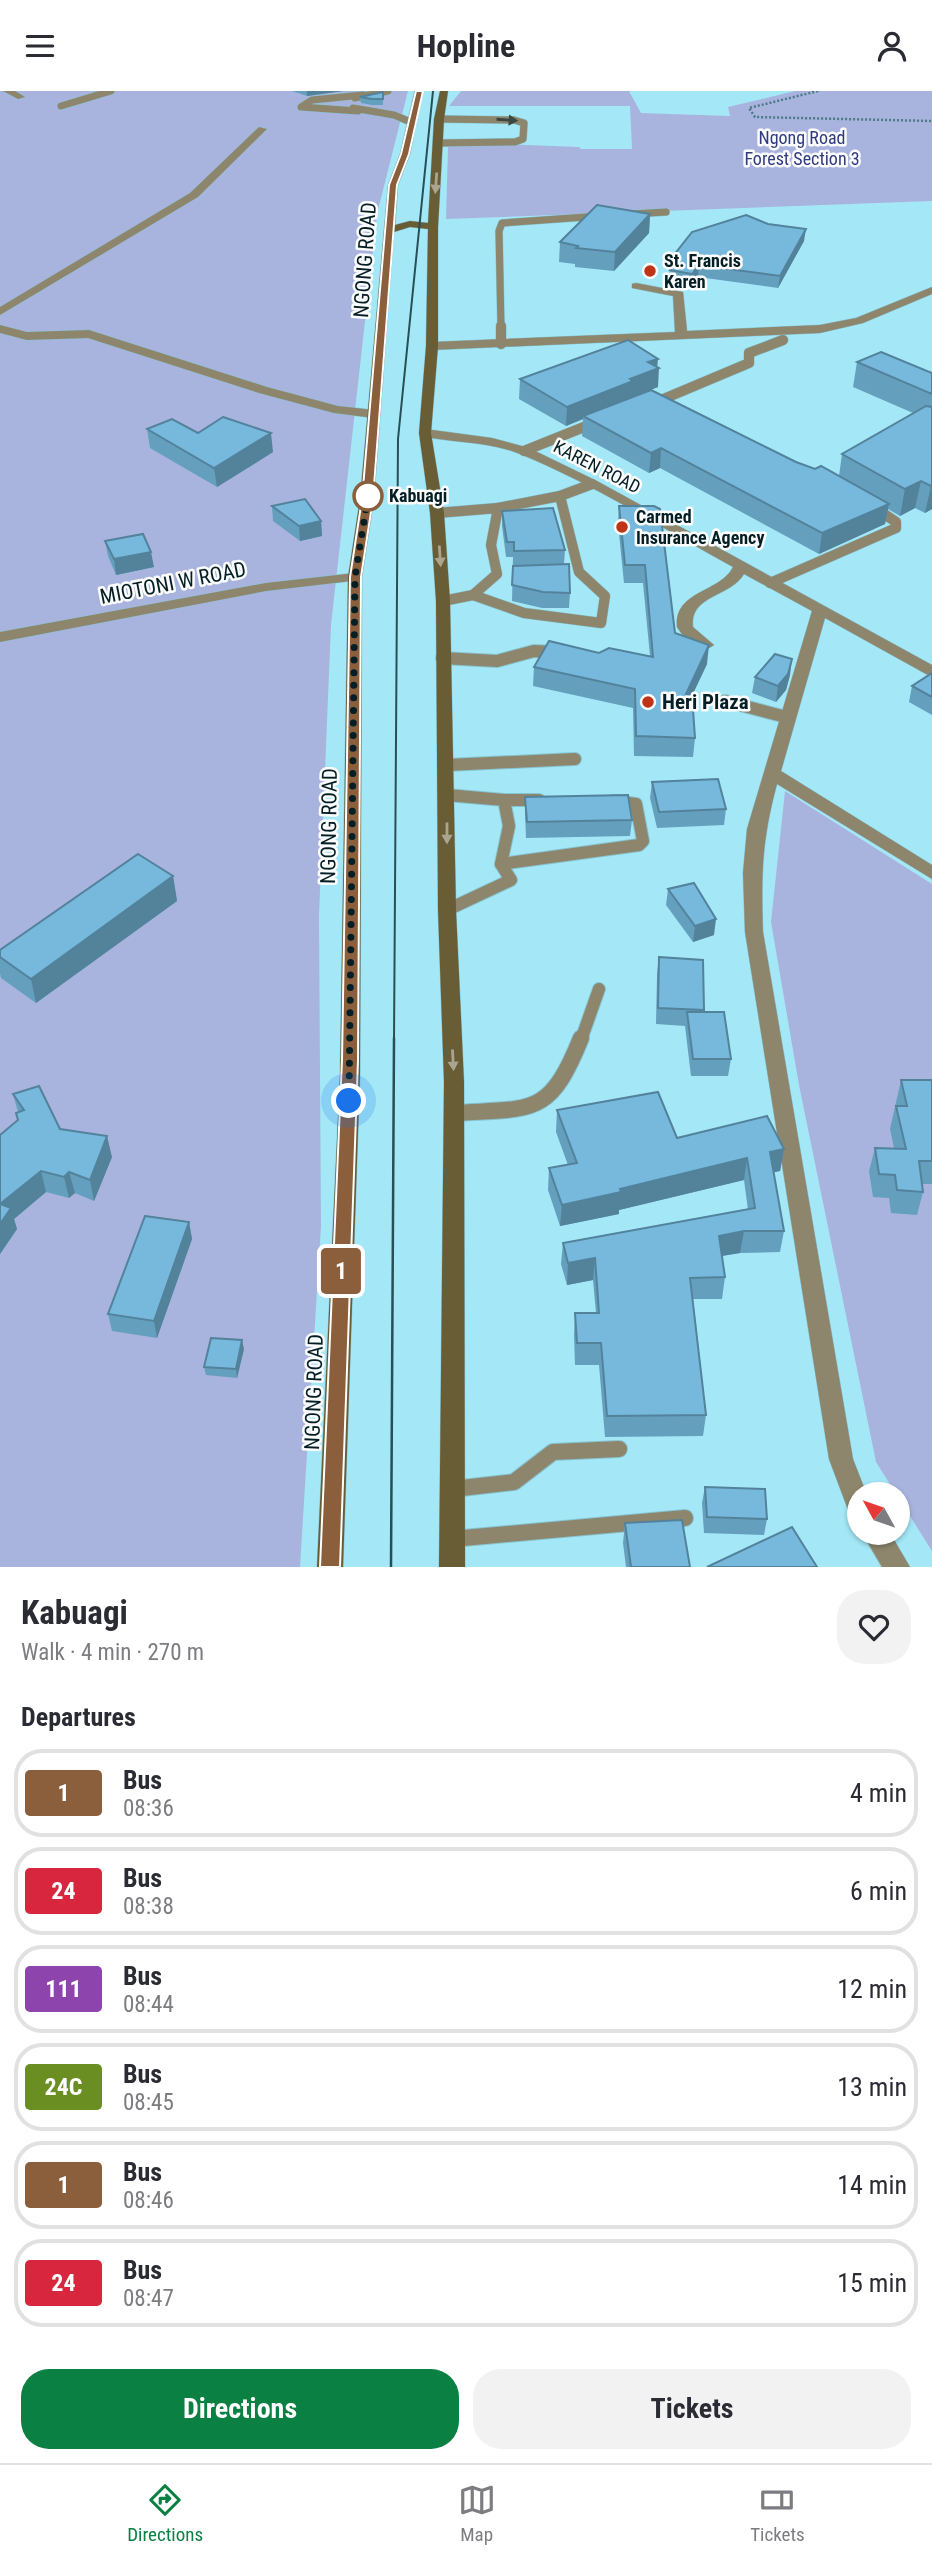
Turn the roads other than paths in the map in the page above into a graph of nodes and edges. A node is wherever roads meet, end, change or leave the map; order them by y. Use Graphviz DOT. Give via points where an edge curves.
graph roads {
  1 [pos="7,91"];
  2 [pos="111,91"];
  3 [pos="388,91"];
  4 [pos="419,91"];
  5 [pos="444,91"];
  6 [pos="362,95"];
  7 [pos="22,97"];
  8 [pos="61,106"];
  9 [pos="358,111"];
  10 [pos="439,119"];
  11 [pos="413,123"];
  12 [pos="262,129"];
  13 [pos="438,142"];
  14 [pos="666,212"];
  15 [pos="618,215"];
  16 [pos="606,216"];
  17 [pos="627,221"];
  18 [pos="638,223"];
  19 [pos="433,227"];
  20 [pos="390,230"];
  21 [pos="636,286"];
  22 [pos="932,290"];
  23 [pos="0,312"];
  24 [pos="0,329"];
  25 [pos="681,334"];
  26 [pos="783,340"];
  27 [pos="501,344"];
  28 [pos="432,346"];
  29 [pos="661,401"];
  30 [pos="374,414"];
  31 [pos="613,415"];
  32 [pos="425,433"];
  33 [pos="524,451"];
  34 [pos="592,484"];
  35 [pos="560,496"];
  36 [pos="867,504"];
  37 [pos="498,508"];
  38 [pos="437,513"];
  39 [pos="740,567"];
  40 [pos="565,572"];
  41 [pos="579,572"];
  42 [pos="511,573"];
  43 [pos="497,574"];
  44 [pos="355,577"];
  45 [pos="770,583"];
  46 [pos="473,595"];
  47 [pos="443,601"];
  48 [pos="820,609"];
  49 [pos="0,637"];
  50 [pos="706,645"];
  51 [pos="567,654"];
  52 [pos="442,658"];
  53 [pos="932,671"];
  54 [pos="725,701"];
  55 [pos="786,717"];
  56 [pos="575,759"];
  57 [pos="447,765"];
  58 [pos="772,773"];
  59 [pos="447,795"];
  60 [pos="504,800"];
  61 [pos="555,800"];
  62 [pos="593,801"];
  63 [pos="501,864"];
  64 [pos="932,873"];
  65 [pos="447,910"];
  66 [pos="599,989"];
  67 [pos="454,1114"];
  68 [pos="619,1449"];
  69 [pos="850,1482"];
  70 [pos="453,1489"];
  71 [pos="685,1518"];
  72 [pos="452,1539"];
  73 [pos="883,1545"];
  74 [pos="330,1567"];
  75 [pos="452,1567"];
  76 [pos="897,1567"];
  1 -- 7 [label="street"];
  2 -- 8 [label="lane"];
  3 -- 6 [label="lane"];
  4 -- 11 [label="main road, NGONG ROAD"];
  5 -- 10 [label="main road"];
  6 -- 9 [label="lane" via="351,103"];
  6 -- 9 [label="lane" via="312,100 301,107"];
  9 -- 11 [label="lane" via="394,115"];
  10 -- 13 [label="main road"];
  10 -- 13 [label="lane, one-way" via="517,120 523,122 523,139"];
  11 -- 20 [label="main road, NGONG ROAD" via="393,185"];
  12 -- 23 [label="street" via="194,195"];
  13 -- 19 [label="main road, one-way"];
  14 -- 15 [label="lane"];
  16 -- 27 [label="lane" via="502,223"];
  17 -- 18 [label="lane"];
  19 -- 20 [label="main road" via="410,224"];
  19 -- 28 [label="main road"];
  20 -- 30 [label="main road, NGONG ROAD"];
  21 -- 25 [label="street" via="679,294"];
  22 -- 25 [label="street" via="840,327"];
  24 -- 30 [label="street" via="27,336 89,334 263,390"];
  25 -- 27 [label="street"];
  26 -- 29 [label="lane" via="749,353 749,363"];
  27 -- 28 [label="street"];
  28 -- 32 [label="main road"];
  30 -- 44 [label="main road, NGONG ROAD" via="368,499"];
  31 -- 33 [label="lane"];
  32 -- 33 [label="street, KAREN ROAD"];
  32 -- 38 [label="main road"];
  33 -- 34 [label="street, KAREN ROAD"];
  34 -- 35 [label="lane"];
  34 -- 39 [label="street, KAREN ROAD"];
  35 -- 37 [label="lane"];
  35 -- 41 [label="lane"];
  36 -- 45 [label="lane" via="896,522 896,529"];
  37 -- 38 [label="lane"];
  37 -- 43 [label="lane" via="491,545"];
  38 -- 47 [label="main road, one-way"];
  39 -- 45 [label="street, KAREN ROAD"];
  39 -- 50 [label="street" via="733,581 694,600 686,613 686,631"];
  40 -- 41 [label="lane"];
  41 -- 46 [label="lane" via="608,597 601,623 524,613"];
  42 -- 43 [label="lane"];
  43 -- 46 [label="lane"];
  44 -- 49 [label="street, MIOTONI W ROAD" via="265,587"];
  44 -- 74 [label="main road, NGONG ROAD" via="350,1060"];
  45 -- 48 [label="street, KAREN ROAD"];
  46 -- 47 [label="lane"];
  47 -- 52 [label="main road"];
  48 -- 53 [label="street, KAREN ROAD"];
  48 -- 55 [label="street" via="806,666"];
  51 -- 52 [label="lane" via="544,650 497,661"];
  52 -- 57 [label="main road"];
  54 -- 55 [label="lane"];
  55 -- 58 [label="street"];
  56 -- 57 [label="lane"];
  57 -- 59 [label="main road"];
  58 -- 64 [label="street"];
  58 -- 69 [label="street" via="756,829 754,932 841,1459"];
  59 -- 60 [label="lane"];
  59 -- 65 [label="main road, one-way"];
  60 -- 61 [label="lane"];
  60 -- 63 [label="lane" via="509,826"];
  62 -- 63 [label="lane" via="636,804 641,843"];
  63 -- 65 [label="lane" via="511,880"];
  65 -- 67 [label="main road, one-way"];
  66 -- 67 [label="lane" via="564,1079 552,1094 538,1104"];
  67 -- 70 [label="main road"];
  68 -- 70 [label="lane" via="552,1452 514,1482"];
  70 -- 72 [label="main road"];
  71 -- 72 [label="lane"];
  72 -- 75 [label="main road"];
  73 -- 76 [label="street"];
}
